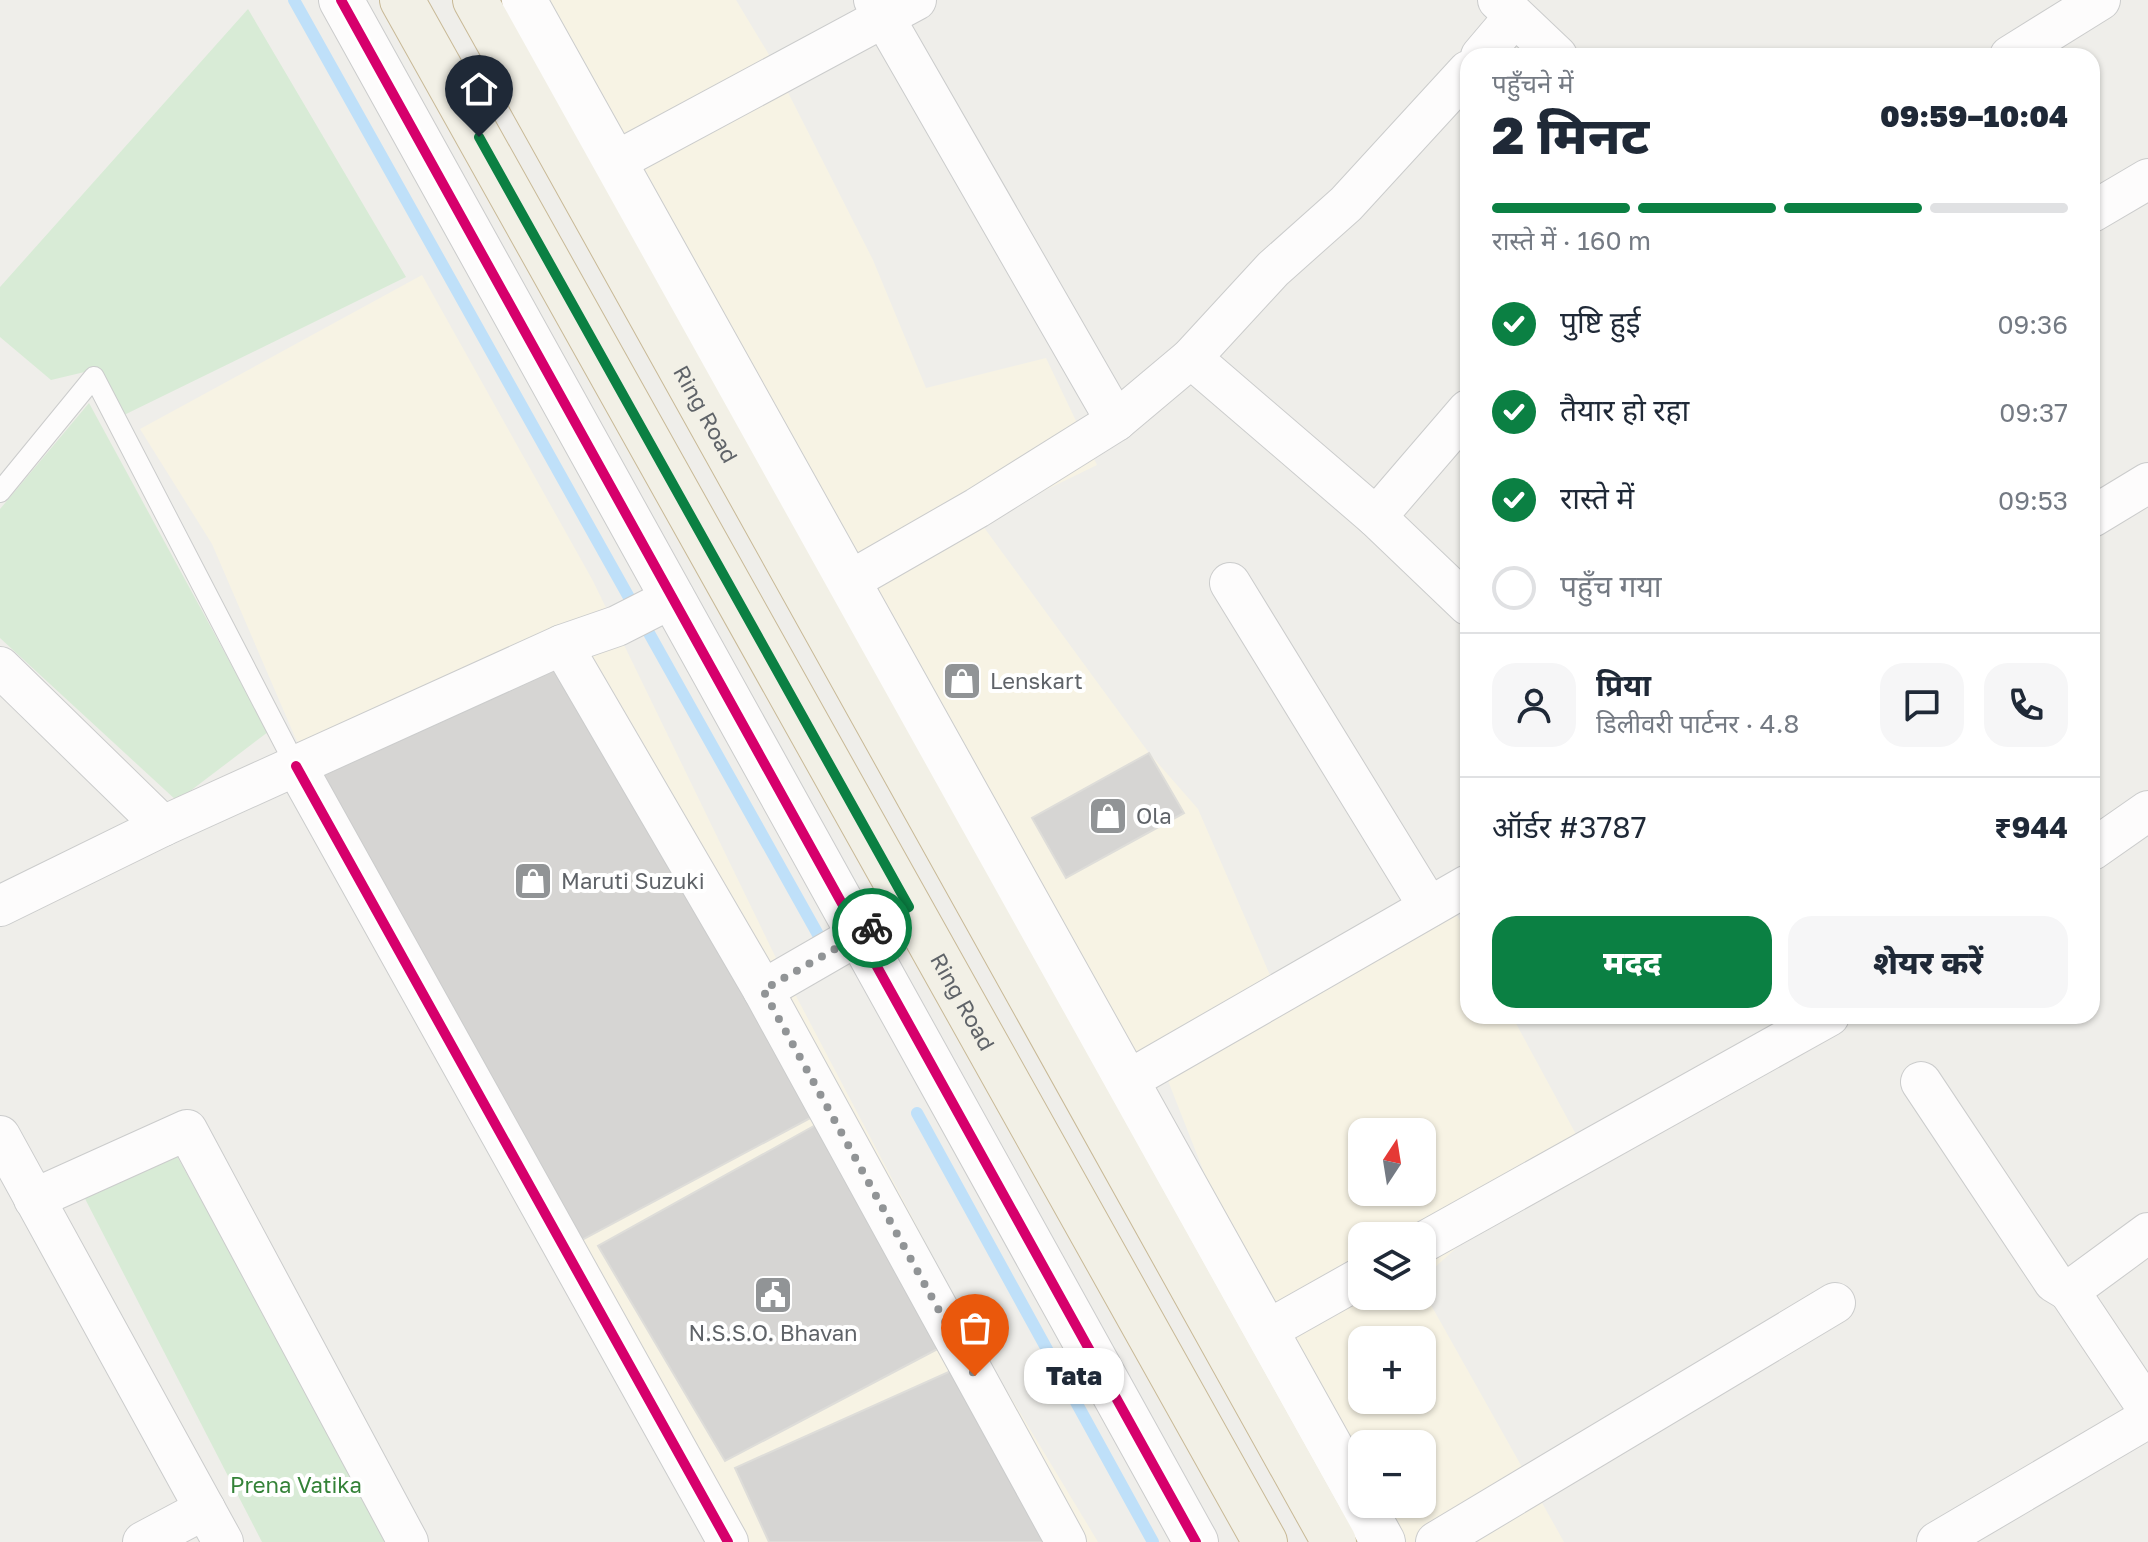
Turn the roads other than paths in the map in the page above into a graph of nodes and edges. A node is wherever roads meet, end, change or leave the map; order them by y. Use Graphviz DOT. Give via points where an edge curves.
graph roads {
  1 [pos="341,0"];
  2 [pos="402,0"];
  3 [pos="475,0"];
  4 [pos="524,0"];
  5 [pos="2100,0"];
  6 [pos="891,6"];
  7 [pos="1506,8"];
  8 [pos="1485,48"];
  9 [pos="1548,48"];
  10 [pos="2023,48"];
  11 [pos="1460,80"];
  12 [pos="613,163"];
  13 [pos="2148,179"];
  14 [pos="2100,207"];
  15 [pos="1191,358"];
  16 [pos="1460,419"];
  17 [pos="1116,421"];
  18 [pos="2148,483"];
  19 [pos="0,492"];
  20 [pos="2100,512"];
  21 [pos="1376,517"];
  22 [pos="848,582"];
  23 [pos="1230,583"];
  24 [pos="1460,597"];
  25 [pos="664,601"];
  26 [pos="562,645"];
  27 [pos="0,667"];
  28 [pos="296,766"];
  29 [pos="2148,811"];
  30 [pos="163,826"];
  31 [pos="2100,844"];
  32 [pos="1460,890"];
  33 [pos="0,906"];
  34 [pos="909,907"];
  35 [pos="1429,907"];
  36 [pos="849,940"];
  37 [pos="775,983"];
  38 [pos="1815,1024"];
  39 [pos="1127,1081"];
  40 [pos="1921,1082"];
  41 [pos="0,1136"];
  42 [pos="34,1199"];
  43 [pos="2148,1233"];
  44 [pos="1436,1235"];
  45 [pos="1348,1285"];
  46 [pos="2069,1291"];
  47 [pos="1835,1303"];
  48 [pos="1266,1331"];
  49 [pos="2148,1409"];
  50 [pos="2148,1418"];
  51 [pos="1348,1479"];
  52 [pos="1370,1518"];
  53 [pos="214,1526"];
  54 [pos="143,1542"];
  55 [pos="408,1542"];
  56 [pos="728,1542"];
  57 [pos="1066,1542"];
  58 [pos="1196,1542"];
  59 [pos="1265,1542"];
  60 [pos="1334,1542"];
  61 [pos="1383,1542"];
  62 [pos="1436,1542"];
  63 [pos="1937,1542"];
  1 -- 25 [label="street"];
  2 -- 34 [label="highway, Ring Road"];
  3 -- 60 [label="highway, Ring Road"];
  4 -- 12 [label="street"];
  5 -- 10 [label="street"];
  6 -- 12 [label="street"];
  6 -- 17 [label="street"];
  7 -- 8 [label="street"];
  7 -- 9 [label="street"];
  11 -- 15 [label="street" via="1346,204 1273,269"];
  12 -- 22 [label="street"];
  13 -- 14 [label="street"];
  15 -- 17 [label="street"];
  15 -- 21 [label="street"];
  16 -- 21 [label="street"];
  17 -- 22 [label="street"];
  18 -- 20 [label="street"];
  19 -- 28 [label="lane" via="94,377"];
  21 -- 24 [label="street"];
  22 -- 39 [label="street"];
  23 -- 35 [label="street"];
  25 -- 26 [label="street" via="617,626"];
  25 -- 36 [label="street"];
  26 -- 28 [label="street"];
  26 -- 37 [label="street"];
  27 -- 30 [label="street"];
  28 -- 30 [label="street"];
  28 -- 56 [label="street"];
  29 -- 31 [label="street"];
  30 -- 33 [label="street"];
  32 -- 35 [label="street"];
  34 -- 36 [label="highway"];
  34 -- 59 [label="highway, Ring Road"];
  35 -- 39 [label="street"];
  36 -- 37 [label="street"];
  36 -- 58 [label="street"];
  37 -- 57 [label="street"];
  38 -- 44 [label="street"];
  39 -- 48 [label="street"];
  40 -- 46 [label="street" via="2054,1282"];
  41 -- 42 [label="street"];
  42 -- 53 [label="street"];
  42 -- 55 [label="street" via="187,1130"];
  43 -- 46 [label="street"];
  45 -- 48 [label="street"];
  46 -- 49 [label="street"];
  47 -- 62 [label="street"];
  48 -- 51 [label="street"];
  50 -- 63 [label="street"];
  52 -- 61 [label="street"];
  53 -- 54 [label="street"];
}
